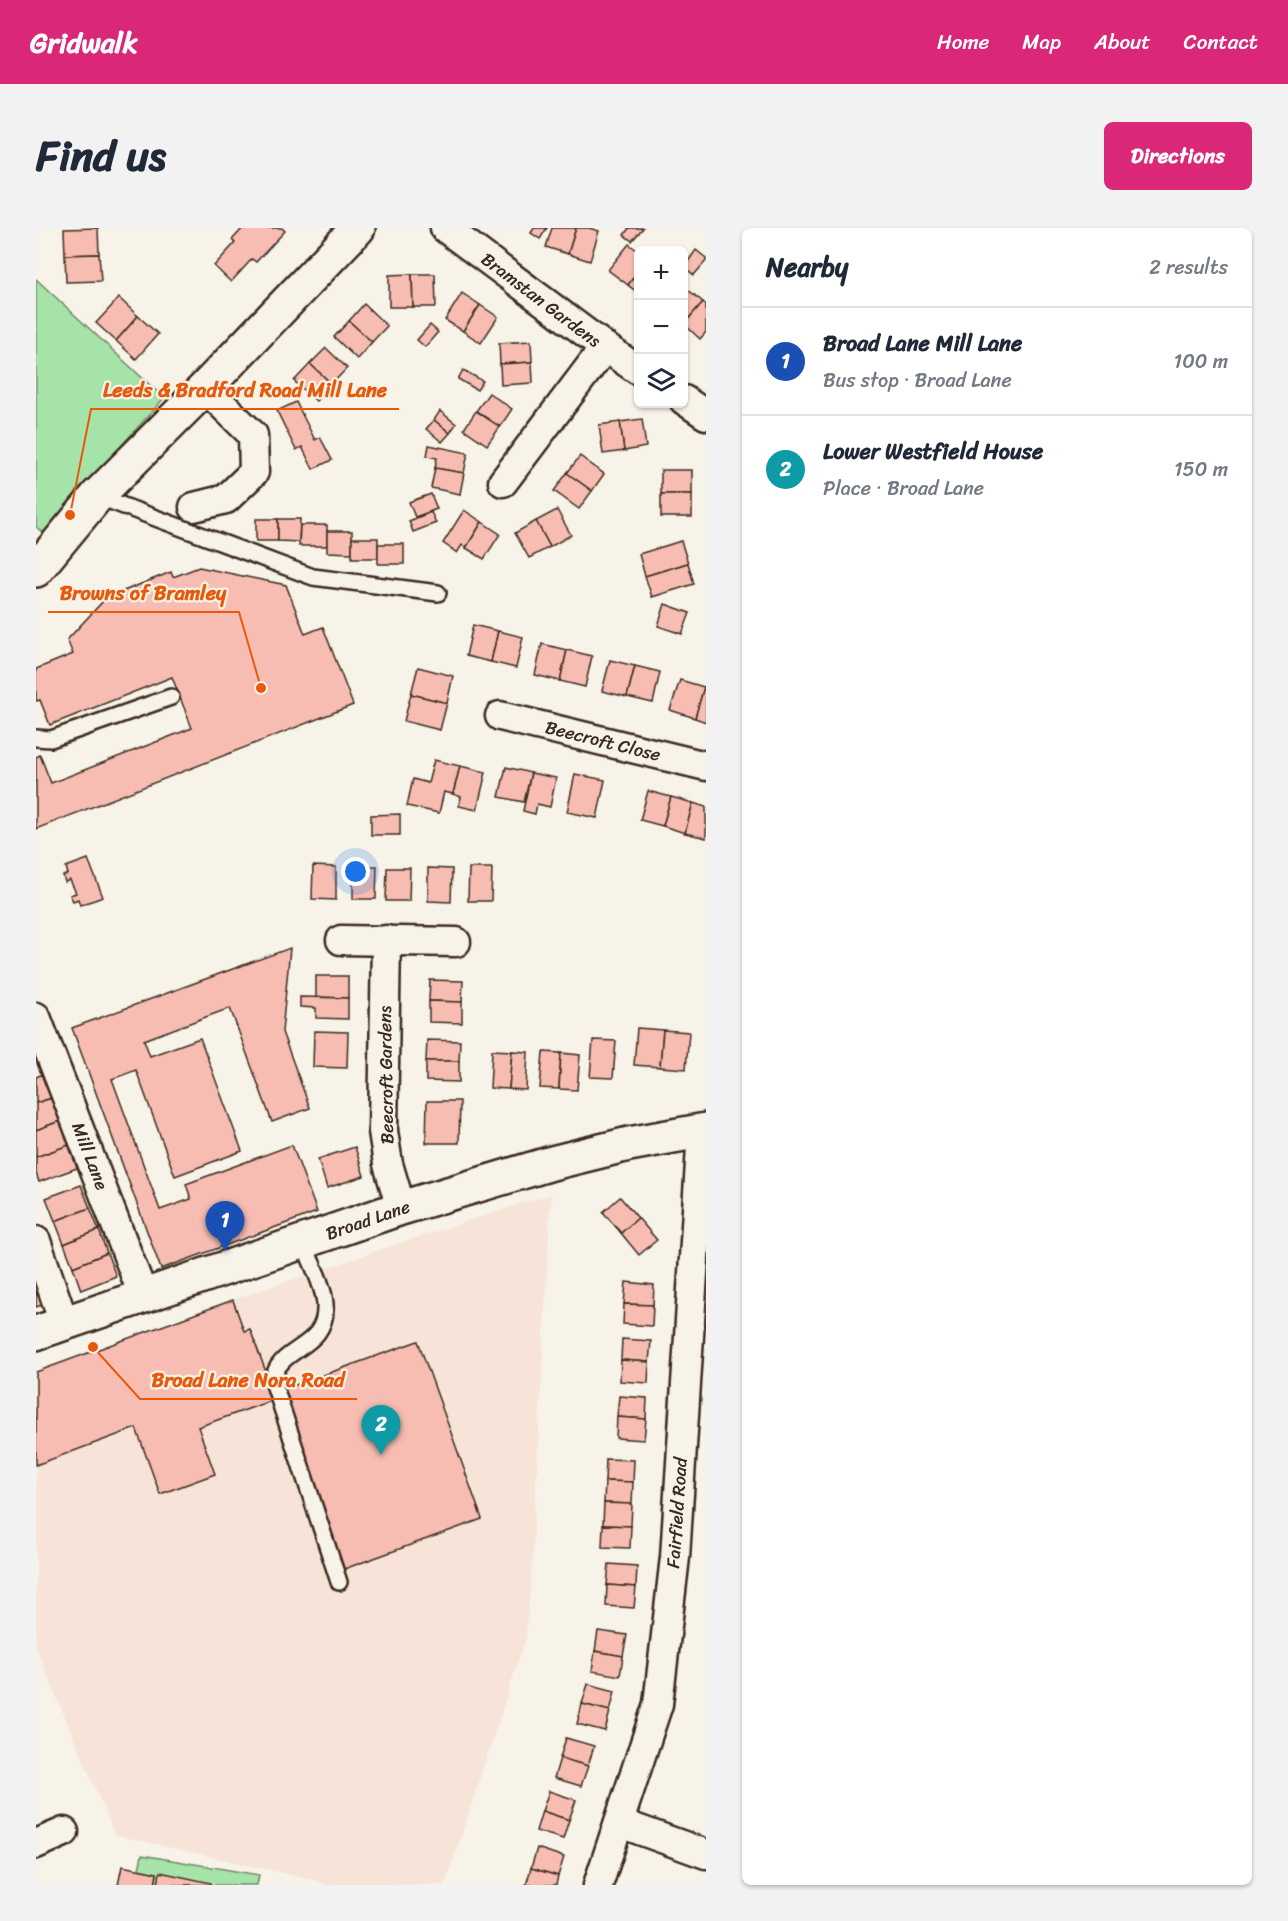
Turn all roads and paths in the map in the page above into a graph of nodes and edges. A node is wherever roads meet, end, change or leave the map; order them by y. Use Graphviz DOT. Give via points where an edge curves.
graph roads {
  1 [pos="358,228"];
  2 [pos="445,228"];
  3 [pos="605,347"];
  4 [pos="634,367"];
  5 [pos="205,388"];
  6 [pos="688,403"];
  7 [pos="706,415"];
  8 [pos="503,482"];
  9 [pos="98,496"];
  10 [pos="194,507"];
  11 [pos="36,570"];
  12 [pos="438,594"];
  13 [pos="171,697"];
  14 [pos="500,716"];
  15 [pos="36,738"];
  16 [pos="706,766"];
  17 [pos="341,940"];
  18 [pos="386,940"];
  19 [pos="456,942"];
  20 [pos="36,1017"];
  21 [pos="704,1130"];
  22 [pos="401,1208"];
  23 [pos="36,1240"];
  24 [pos="303,1242"];
  25 [pos="143,1295"];
  26 [pos="50,1328"];
  27 [pos="339,1582"];
  28 [pos="620,1823"];
  29 [pos="64,1832"];
  30 [pos="36,1844"];
  31 [pos="706,1854"];
  32 [pos="598,1885"];
  1 -- 5 [label="street"];
  2 -- 3 [label="street, Bramstan Gardens"];
  3 -- 4 [label="street, Bramstan Gardens"];
  3 -- 8 [label="street"];
  5 -- 9 [label="street"];
  5 -- 10 [label="street" via="253,435 254,472 226,499"];
  6 -- 7 [label="street"];
  9 -- 11 [label="street"];
  9 -- 12 [label="lane" via="313,577"];
  13 -- 15 [label="lane" via="51,738"];
  14 -- 16 [label="street, Beecroft Close"];
  17 -- 18 [label="street"];
  18 -- 19 [label="street"];
  18 -- 22 [label="street, Beecroft Gardens" via="383,1131"];
  20 -- 25 [label="street, Mill Lane"];
  21 -- 22 [label="street, Broad Lane" via="552,1163"];
  21 -- 28 [label="street, Fairfield Road" via="675,1557 658,1704"];
  22 -- 24 [label="street, Broad Lane"];
  23 -- 26 [label="street"];
  24 -- 25 [label="street, Broad Lane"];
  24 -- 27 [label="lane" via="326,1307 321,1326 311,1341 277,1369 275,1387"];
  25 -- 26 [label="street, Broad Lane"];
  28 -- 31 [label="street"];
  28 -- 32 [label="street, Fairfield Road"];
  29 -- 30 [label="street"];
}
